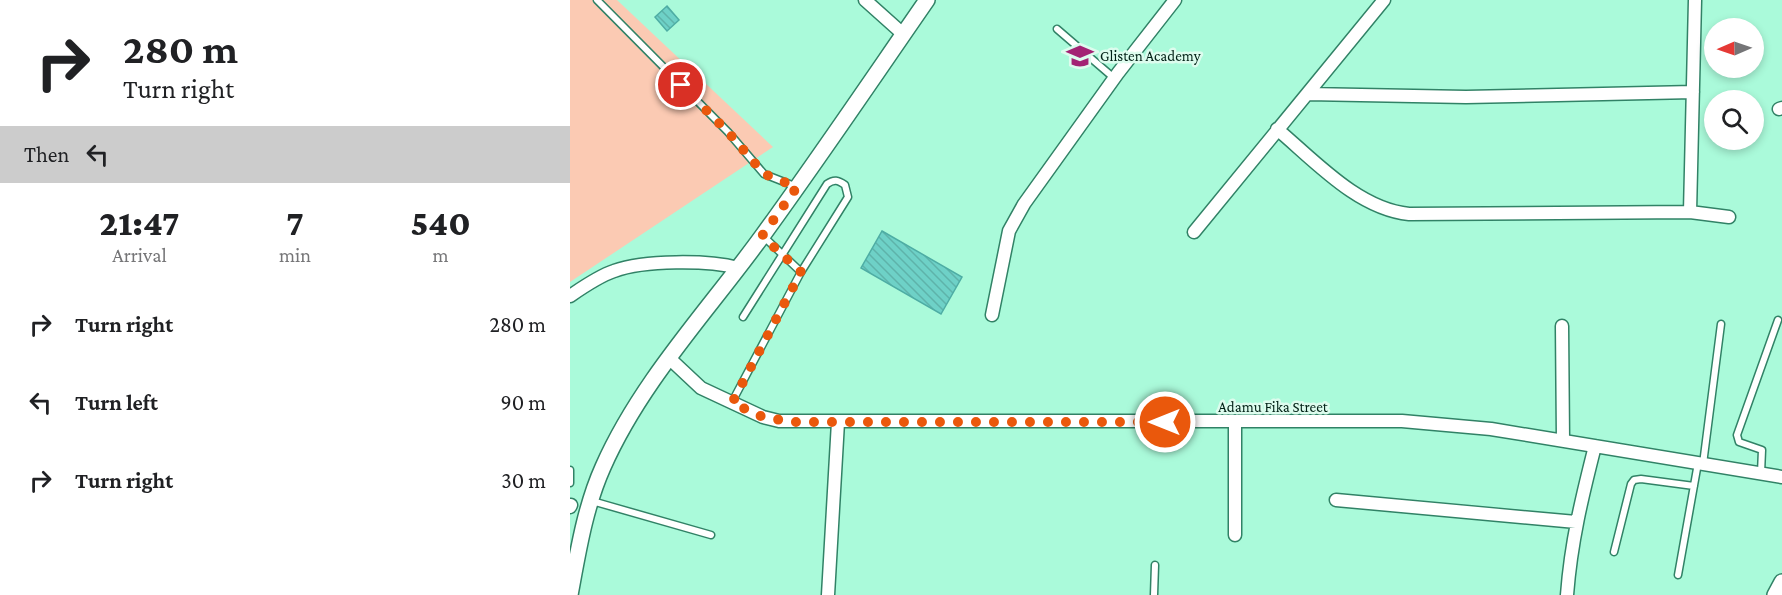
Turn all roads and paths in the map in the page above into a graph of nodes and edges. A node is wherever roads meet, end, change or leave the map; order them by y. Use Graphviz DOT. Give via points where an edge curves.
graph roads {
  1 [pos="597,0"];
  2 [pos="865,0"];
  3 [pos="927,0"];
  4 [pos="1175,0"];
  5 [pos="1384,0"];
  6 [pos="1695,0"];
  7 [pos="1057,29"];
  8 [pos="903,34"];
  9 [pos="1114,78"];
  10 [pos="1693,92"];
  11 [pos="1308,94"];
  12 [pos="1276,129"];
  13 [pos="797,187"];
  14 [pos="1690,212"];
  15 [pos="1729,217"];
  16 [pos="1194,232"];
  17 [pos="762,236"];
  18 [pos="783,255"];
  19 [pos="738,268"];
  20 [pos="801,272"];
  21 [pos="570,296"];
  22 [pos="993,315"];
  23 [pos="743,317"];
  24 [pos="1778,320"];
  25 [pos="1721,324"];
  26 [pos="1562,326"];
  27 [pos="669,358"];
  28 [pos="732,403"];
  29 [pos="838,422"];
  30 [pos="1235,422"];
  31 [pos="1563,440"];
  32 [pos="1595,446"];
  33 [pos="1701,463"];
  34 [pos="570,470"];
  35 [pos="1761,474"];
  36 [pos="1782,477"];
  37 [pos="570,483"];
  38 [pos="1694,486"];
  39 [pos="1336,500"];
  40 [pos="590,505"];
  41 [pos="570,506"];
  42 [pos="1576,522"];
  43 [pos="711,535"];
  44 [pos="1235,535"];
  45 [pos="1614,552"];
  46 [pos="1155,565"];
  47 [pos="1678,575"];
  48 [pos="1782,582"];
  49 [pos="570,595"];
  50 [pos="828,595"];
  51 [pos="1154,595"];
  52 [pos="1567,595"];
  53 [pos="1775,595"];
  1 -- 13 [label="lane" via="728,132 764,174"];
  2 -- 8 [label="street"];
  3 -- 8 [label="street"];
  4 -- 9 [label="street"];
  5 -- 11 [label="street"];
  6 -- 10 [label="street"];
  7 -- 9 [label="lane"];
  8 -- 13 [label="street"];
  9 -- 22 [label="street" via="1009,231"];
  10 -- 11 [label="street" via="1466,97"];
  10 -- 14 [label="street"];
  11 -- 12 [label="street"];
  12 -- 14 [label="street" via="1355,194 1392,212"];
  12 -- 16 [label="street"];
  13 -- 17 [label="street"];
  14 -- 15 [label="street"];
  17 -- 18 [label="lane"];
  17 -- 19 [label="street"];
  18 -- 20 [label="lane"];
  18 -- 20 [label="lane" via="827,184 838,180 845,185 848,197"];
  18 -- 23 [label="lane"];
  19 -- 21 [label="street" via="719,263 648,264 615,270"];
  19 -- 27 [label="street"];
  20 -- 28 [label="lane"];
  24 -- 35 [label="lane" via="1737,435 1739,442 1762,450"];
  25 -- 33 [label="lane"];
  26 -- 31 [label="street"];
  27 -- 28 [label="street, Adamu Fika Street" via="701,388"];
  27 -- 40 [label="street" via="620,434"];
  28 -- 29 [label="street, Adamu Fika Street" via="779,421"];
  29 -- 30 [label="street, Adamu Fika Street"];
  29 -- 50 [label="street"];
  30 -- 31 [label="street, Adamu Fika Street" via="1402,421"];
  30 -- 44 [label="street"];
  31 -- 32 [label="street, Adamu Fika Street"];
  32 -- 33 [label="street, Adamu Fika Street"];
  32 -- 42 [label="street"];
  33 -- 35 [label="street, Adamu Fika Street"];
  33 -- 38 [label="lane"];
  34 -- 37 [label="lane"];
  35 -- 36 [label="street, Adamu Fika Street"];
  38 -- 45 [label="lane" via="1634,480"];
  38 -- 47 [label="lane"];
  39 -- 42 [label="street"];
  40 -- 41 [label="lane"];
  40 -- 43 [label="lane"];
  40 -- 49 [label="street"];
  42 -- 52 [label="street"];
  46 -- 51 [label="lane"];
  48 -- 53 [label="street"];
}
